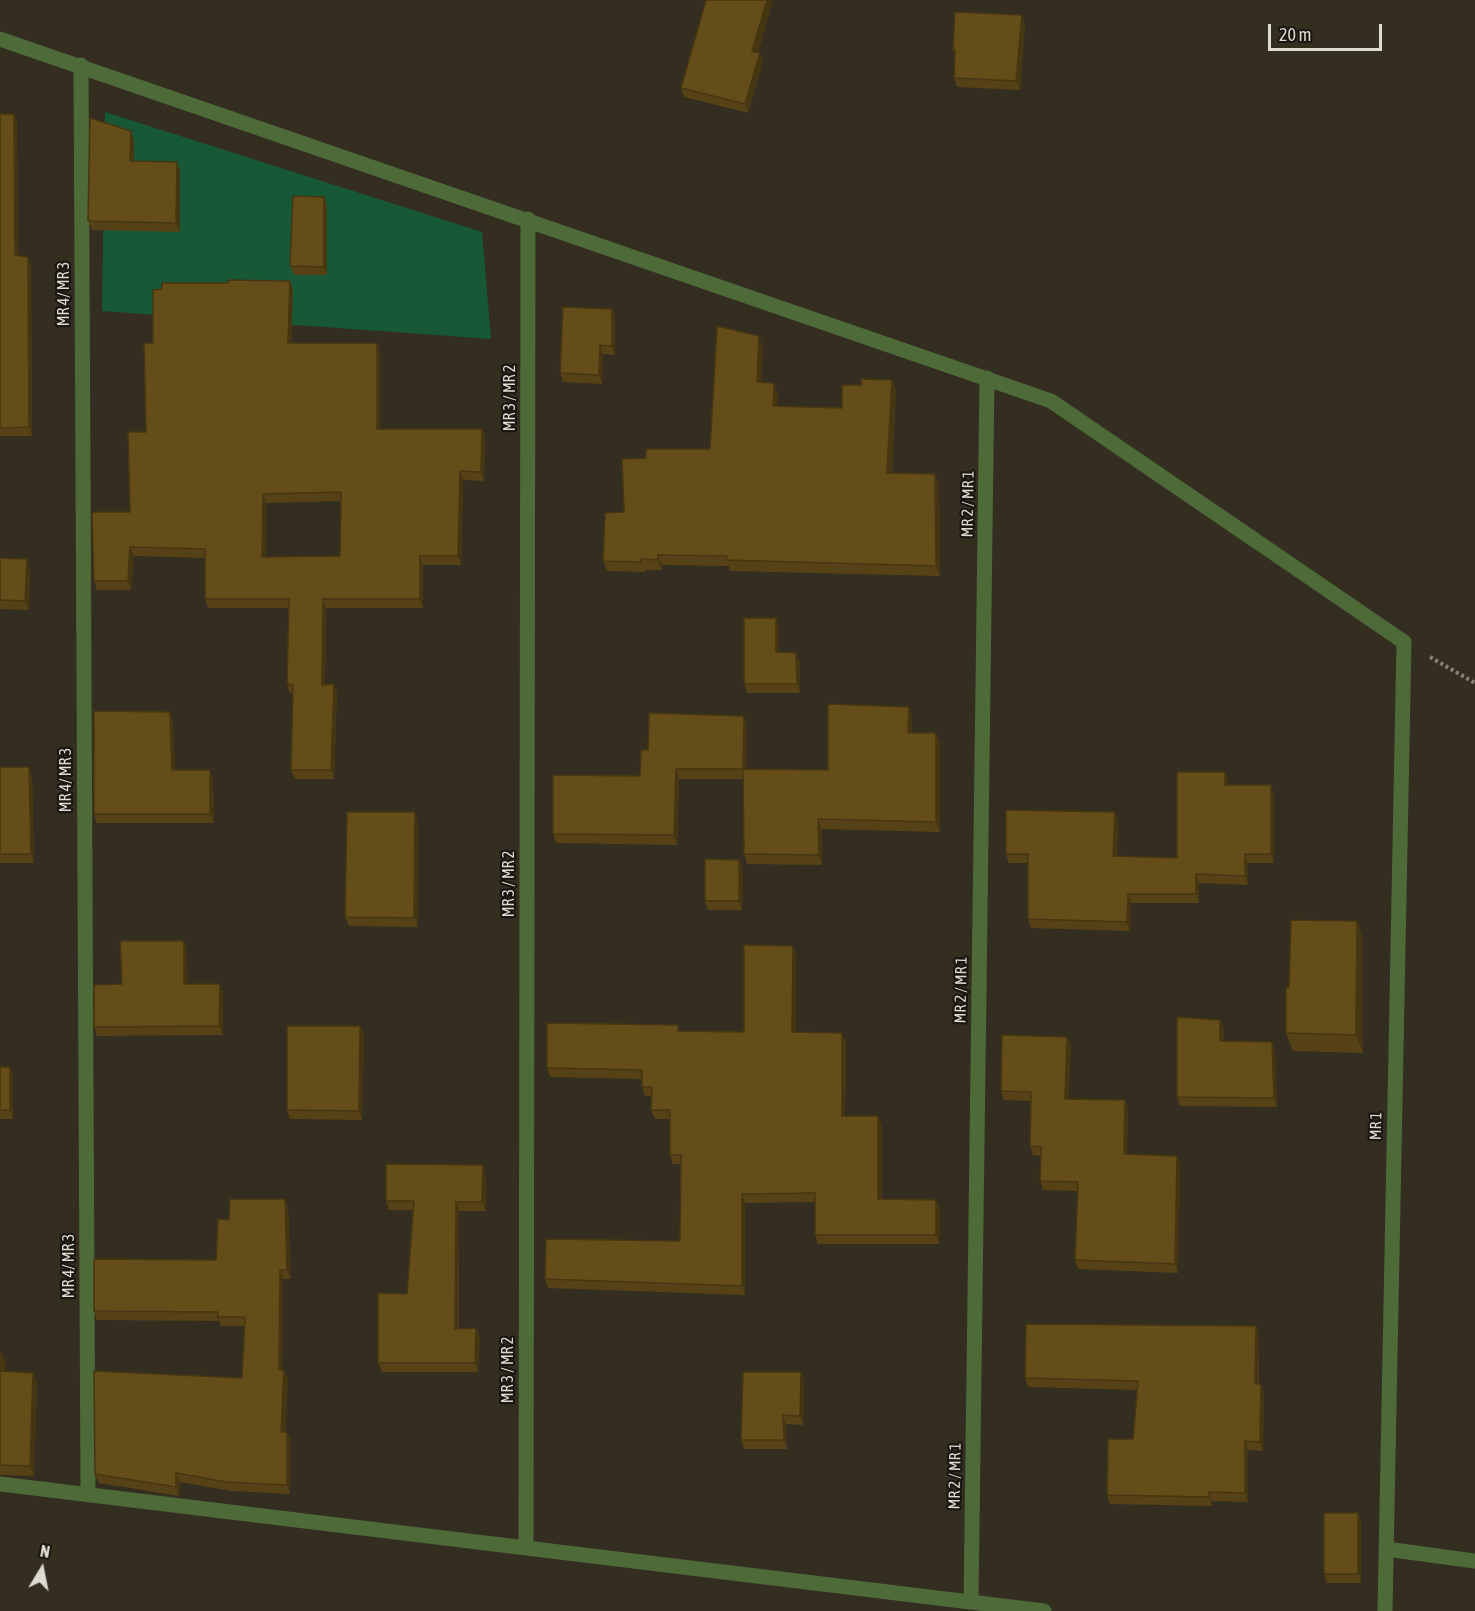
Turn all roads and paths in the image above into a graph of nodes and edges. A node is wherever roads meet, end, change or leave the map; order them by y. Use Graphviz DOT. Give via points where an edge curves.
graph roads {
  1 [pos="0,39"];
  2 [pos="81,65"];
  3 [pos="528,219"];
  4 [pos="987,378"];
  5 [pos="1404,642"];
  6 [pos="1475,683"];
  7 [pos="0,1484"];
  8 [pos="88,1494"];
  9 [pos="526,1548"];
  10 [pos="1386,1549"];
  11 [pos="1475,1561"];
  12 [pos="971,1602"];
  13 [pos="1044,1611"];
  14 [pos="1385,1611"];
  1 -- 2 [label="street"];
  2 -- 3 [label="street"];
  2 -- 8 [label="street, MR 4/ MR 3"];
  3 -- 4 [label="street"];
  3 -- 9 [label="street, MR 3 / MR 2"];
  4 -- 5 [label="street" via="1051,401"];
  4 -- 12 [label="street, MR 2 / MR 1"];
  5 -- 6 [label="path"];
  5 -- 10 [label="street, MR 1"];
  7 -- 8 [label="street"];
  8 -- 9 [label="street"];
  9 -- 12 [label="street"];
  10 -- 11 [label="street"];
  10 -- 14 [label="street, MR 1"];
  12 -- 13 [label="street"];
}
